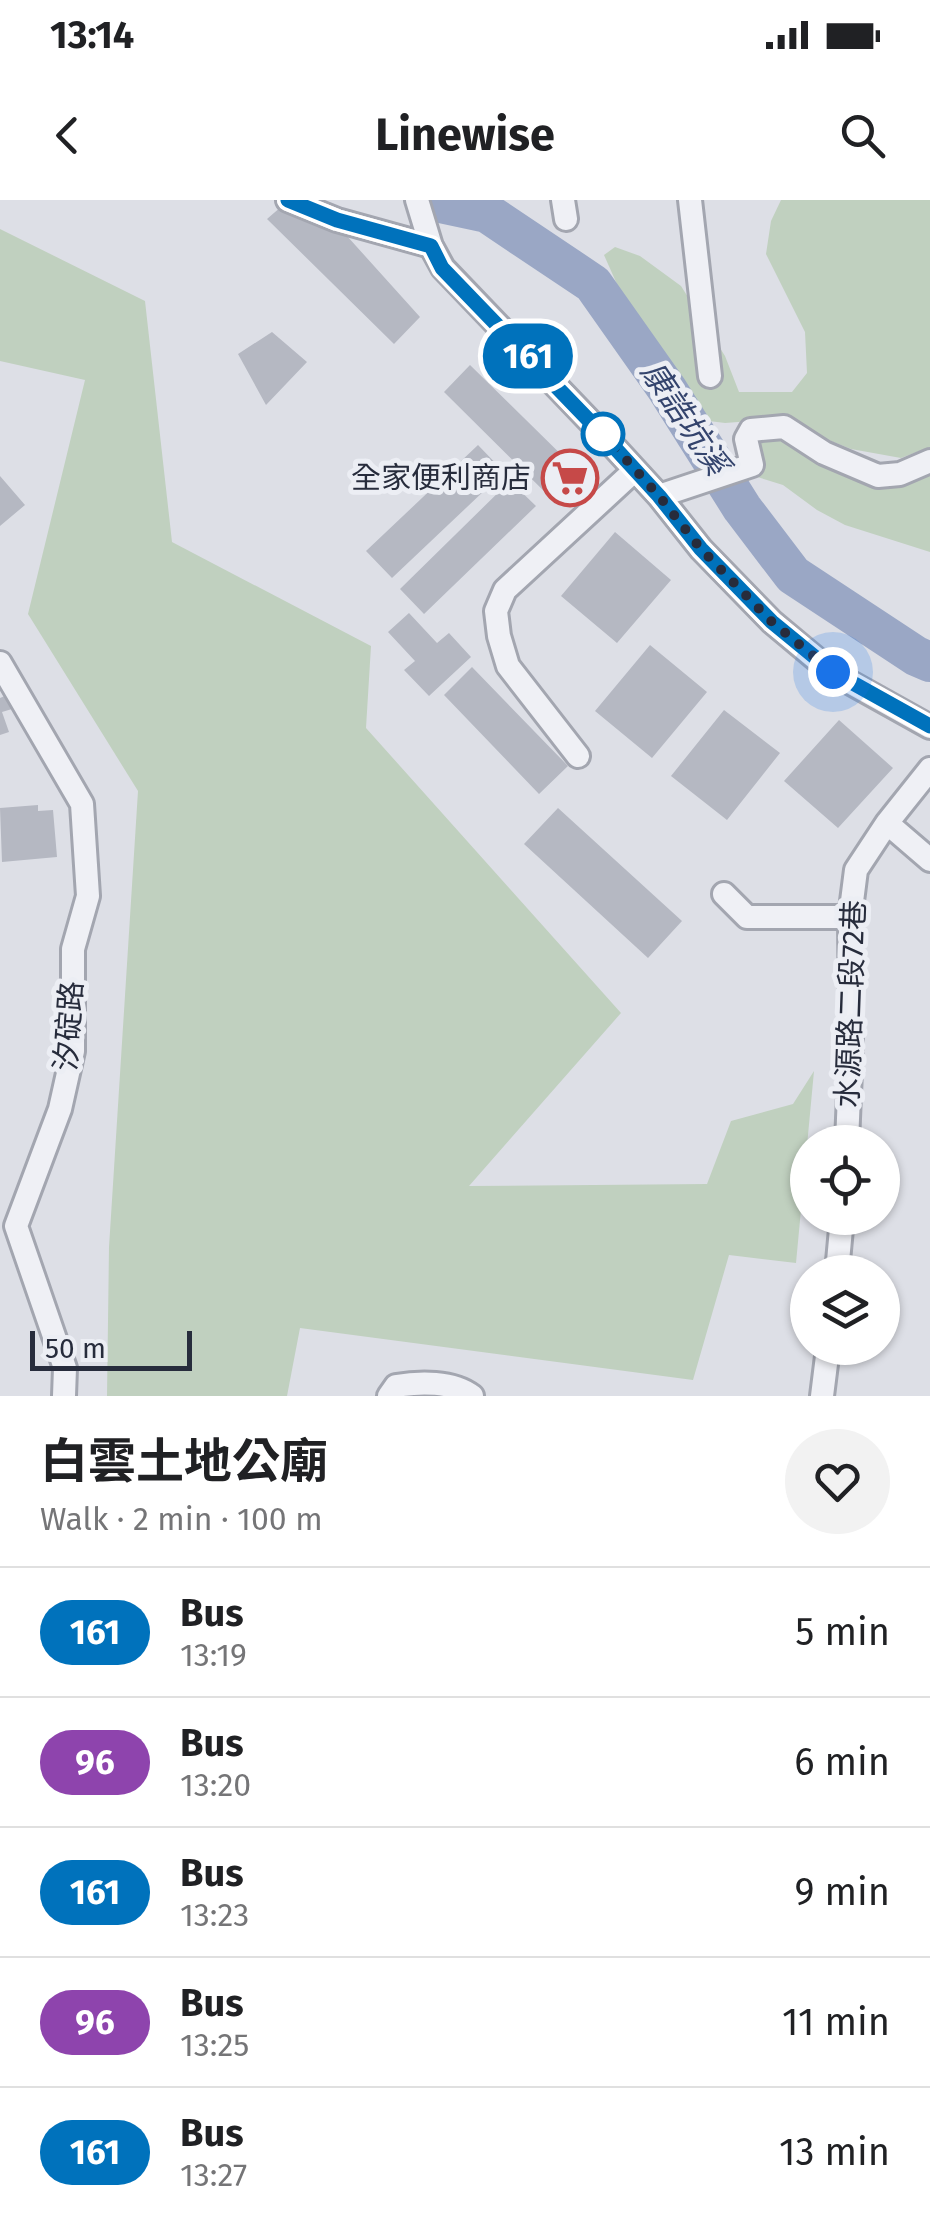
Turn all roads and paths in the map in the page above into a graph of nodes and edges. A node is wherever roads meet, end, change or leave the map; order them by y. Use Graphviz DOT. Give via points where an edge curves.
graph roads {
  1 [pos="288,200"];
  2 [pos="417,200"];
  3 [pos="690,200"];
  4 [pos="427,236"];
  5 [pos="710,376"];
  6 [pos="930,461"];
  7 [pos="636,470"];
  8 [pos="659,496"];
  9 [pos="0,663"];
  10 [pos="930,726"];
  11 [pos="578,756"];
  12 [pos="930,769"];
  13 [pos="887,824"];
  14 [pos="930,860"];
  15 [pos="724,894"];
  16 [pos="850,917"];
  17 [pos="848,1125"];
  18 [pos="826,1365"];
  19 [pos="393,1391"];
  20 [pos="64,1396"];
  21 [pos="472,1396"];
  22 [pos="822,1396"];
  1 -- 4 [label="street" via="337,220"];
  2 -- 4 [label="street"];
  3 -- 5 [label="street"];
  4 -- 7 [label="street" via="442,268"];
  6 -- 8 [label="street" via="878,476 784,427 751,430 746,439 752,466"];
  7 -- 8 [label="street"];
  7 -- 11 [label="street" via="505,590 496,611 508,666"];
  8 -- 10 [label="street" via="772,622 833,672"];
  9 -- 20 [label="street, 汐碇路" via="82,804 88,896 73,949 73,1051 60,1108 16,1226 65,1368"];
  12 -- 13 [label="street, 水源路二段72巷"];
  13 -- 14 [label="street"];
  13 -- 16 [label="street, 水源路二段72巷" via="856,870"];
  15 -- 16 [label="street" via="747,917"];
  16 -- 17 [label="street, 水源路二段72巷"];
  18 -- 22 [label="street"];
  19 -- 21 [label="street" via="418,1382"];
}
